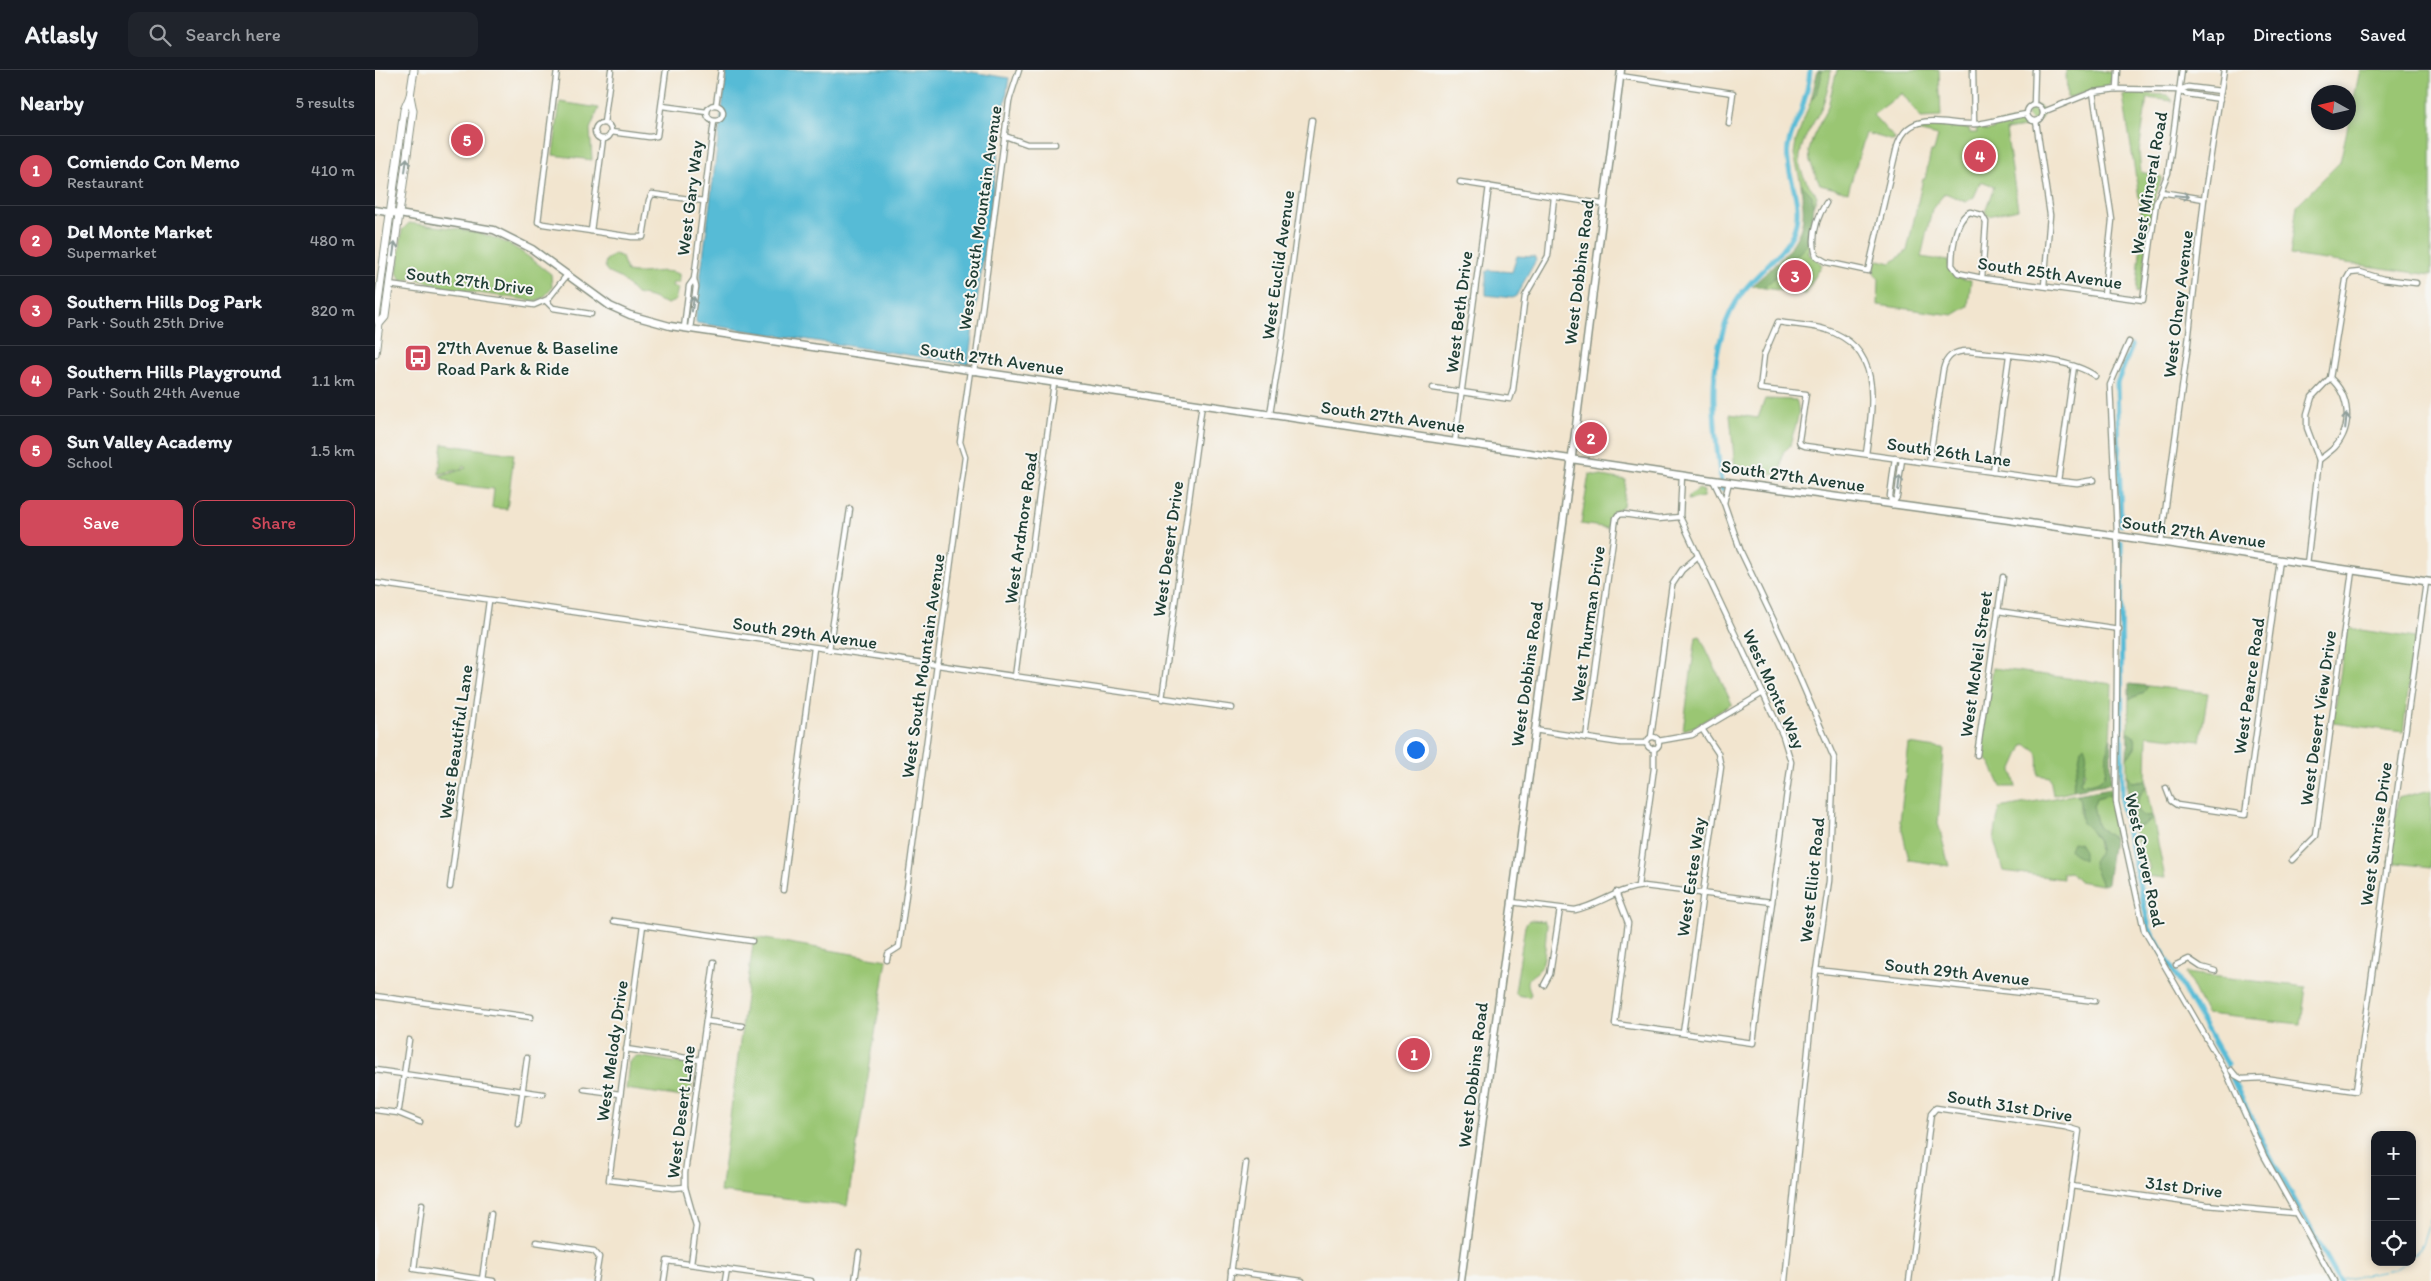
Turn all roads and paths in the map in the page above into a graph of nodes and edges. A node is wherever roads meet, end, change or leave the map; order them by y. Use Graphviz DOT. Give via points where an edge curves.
graph roads {
  1 [pos="414,70"];
  2 [pos="557,70"];
  3 [pos="611,70"];
  4 [pos="666,70"];
  5 [pos="721,70"];
  6 [pos="1019,70"];
  7 [pos="1973,70"];
  8 [pos="2035,70"];
  9 [pos="2118,70"];
  10 [pos="2182,70"];
  11 [pos="2224,70"];
  12 [pos="1620,73"];
  13 [pos="2198,88"];
  14 [pos="2117,89"];
  15 [pos="2179,90"];
  16 [pos="2221,91"];
  17 [pos="2093,92"];
  18 [pos="410,96"];
  19 [pos="2197,96"];
  20 [pos="2220,99"];
  21 [pos="716,105"];
  22 [pos="2034,105"];
  23 [pos="662,106"];
  24 [pos="707,112"];
  25 [pos="2043,112"];
  26 [pos="2027,114"];
  27 [pos="1312,120"];
  28 [pos="714,121"];
  29 [pos="2036,121"];
  30 [pos="604,123"];
  31 [pos="1729,124"];
  32 [pos="1973,124"];
  33 [pos="611,132"];
  34 [pos="1005,136"];
  35 [pos="603,139"];
  36 [pos="1055,144"];
  37 [pos="1460,182"];
  38 [pos="1489,186"];
  39 [pos="2161,192"];
  40 [pos="1554,197"];
  41 [pos="2204,199"];
  42 [pos="704,200"];
  43 [pos="1602,204"];
  44 [pos="1826,204"];
  45 [pos="375,210"];
  46 [pos="390,212"];
  47 [pos="399,213"];
  48 [pos="591,231"];
  49 [pos="567,275"];
  50 [pos="1982,278"];
  51 [pos="2415,283"];
  52 [pos="389,285"];
  53 [pos="2044,286"];
  54 [pos="2104,295"];
  55 [pos="2143,300"];
  56 [pos="546,301"];
  57 [pos="591,314"];
  58 [pos="379,324"];
  59 [pos="687,329"];
  60 [pos="2129,342"];
  61 [pos="375,354"];
  62 [pos="2009,356"];
  63 [pos="2074,366"];
  64 [pos="972,371"];
  65 [pos="2095,376"];
  66 [pos="2330,378"];
  67 [pos="1054,383"];
  68 [pos="1433,388"];
  69 [pos="1463,393"];
  70 [pos="1202,404"];
  71 [pos="1270,414"];
  72 [pos="1455,441"];
  73 [pos="1866,454"];
  74 [pos="1895,458"];
  75 [pos="1571,459"];
  76 [pos="1902,459"];
  77 [pos="2319,460"];
  78 [pos="1929,463"];
  79 [pos="1993,472"];
  80 [pos="1682,475"];
  81 [pos="2094,480"];
  82 [pos="1721,481"];
  83 [pos="2058,481"];
  84 [pos="1723,503"];
  85 [pos="1892,505"];
  86 [pos="850,509"];
  87 [pos="1680,517"];
  88 [pos="2118,536"];
  89 [pos="2161,542"];
  90 [pos="1698,556"];
  91 [pos="2279,560"];
  92 [pos="2307,564"];
  93 [pos="2352,570"];
  94 [pos="2003,577"];
  95 [pos="2428,582"];
  96 [pos="375,584"];
  97 [pos="489,601"];
  98 [pos="1998,611"];
  99 [pos="2119,629"];
  100 [pos="814,648"];
  101 [pos="829,650"];
  102 [pos="936,666"];
  103 [pos="1015,677"];
  104 [pos="1763,693"];
  105 [pos="1162,698"];
  106 [pos="1232,708"];
  107 [pos="1703,729"];
  108 [pos="1534,730"];
  109 [pos="1651,737"];
  110 [pos="1587,738"];
  111 [pos="1658,741"];
  112 [pos="1647,743"];
  113 [pos="1654,748"];
  114 [pos="1977,755"];
  115 [pos="2166,788"];
  116 [pos="2292,860"];
  117 [pos="1637,886"];
  118 [pos="450,887"];
  119 [pos="783,890"];
  120 [pos="1616,892"];
  121 [pos="1703,892"];
  122 [pos="1511,902"];
  123 [pos="1772,902"];
  124 [pos="1560,909"];
  125 [pos="614,921"];
  126 [pos="643,925"];
  127 [pos="752,941"];
  128 [pos="887,960"];
  129 [pos="714,962"];
  130 [pos="2176,965"];
  131 [pos="1816,970"];
  132 [pos="2215,971"];
  133 [pos="1544,985"];
  134 [pos="375,996"];
  135 [pos="2095,1001"];
  136 [pos="531,1017"];
  137 [pos="705,1021"];
  138 [pos="742,1026"];
  139 [pos="1683,1033"];
  140 [pos="409,1040"];
  141 [pos="626,1050"];
  142 [pos="527,1058"];
  143 [pos="700,1060"];
  144 [pos="375,1070"];
  145 [pos="2231,1070"];
  146 [pos="405,1074"];
  147 [pos="584,1089"];
  148 [pos="523,1092"];
  149 [pos="543,1094"];
  150 [pos="621,1094"];
  151 [pos="399,1109"];
  152 [pos="375,1110"];
  153 [pos="420,1122"];
  154 [pos="518,1124"];
  155 [pos="1246,1163"];
  156 [pos="2071,1186"];
  157 [pos="685,1187"];
  158 [pos="422,1204"];
  159 [pos="2294,1213"];
  160 [pos="491,1214"];
  161 [pos="536,1242"];
  162 [pos="859,1252"];
  163 [pos="691,1264"];
  164 [pos="727,1269"];
  165 [pos="1231,1271"];
  166 [pos="482,1280"];
  167 [pos="493,1281"];
  168 [pos="595,1281"];
  169 [pos="664,1281"];
  170 [pos="725,1281"];
  171 [pos="811,1281"];
  172 [pos="855,1281"];
  173 [pos="1230,1281"];
  174 [pos="1302,1281"];
  175 [pos="1461,1281"];
  176 [pos="1785,1281"];
  177 [pos="1909,1281"];
  178 [pos="2058,1281"];
  179 [pos="2334,1281"];
  1 -- 18 [label="main road"];
  2 -- 48 [label="street" via="538,222"];
  3 -- 30 [label="street"];
  4 -- 23 [label="street"];
  5 -- 21 [label="street"];
  6 -- 34 [label="street, West South Mountain Avenue" via="1009,101"];
  7 -- 32 [label="street"];
  8 -- 22 [label="street"];
  9 -- 14 [label="street"];
  10 -- 15 [label="street, West Mineral Road"];
  11 -- 16 [label="street, West Olney Avenue"];
  12 -- 31 [label="street" via="1733,93"];
  12 -- 43 [label="street, West Dobbins Road"];
  13 -- 15 [label="street"];
  13 -- 16 [label="street"];
  13 -- 19 [label="street"];
  14 -- 15 [label="street"];
  14 -- 17 [label="street"];
  15 -- 19 [label="street"];
  15 -- 39 [label="street, West Mineral Road" via="2168,173"];
  16 -- 20 [label="street, West Olney Avenue"];
  17 -- 25 [label="street"];
  17 -- 54 [label="street" via="2112,220"];
  18 -- 46 [label="main road" via="404,110"];
  47 -- 18 [label="main road, one-way" via="413,111"];
  19 -- 20 [label="street"];
  20 -- 41 [label="street, West Olney Avenue"];
  21 -- 24 [label="street" via="709,107"];
  21 -- 28 [label="street" via="723,113 721,119"];
  22 -- 25 [label="street"];
  22 -- 26 [label="street"];
  23 -- 24 [label="street"];
  23 -- 33 [label="street" via="657,136"];
  24 -- 28 [label="street"];
  25 -- 29 [label="street" via="2041,119"];
  26 -- 29 [label="street" via="2030,120"];
  26 -- 32 [label="street"];
  27 -- 71 [label="street, West Euclid Avenue"];
  28 -- 42 [label="street, West Gary Way"];
  29 -- 53 [label="street" via="2050,215"];
  30 -- 33 [label="street"];
  30 -- 35 [label="street" via="597,125 595,131"];
  32 -- 44 [label="street" via="1917,122 1899,138 1868,271 1826,262 1816,256 1813,244"];
  33 -- 35 [label="street"];
  34 -- 36 [label="street" via="1027,144"];
  34 -- 64 [label="street, West South Mountain Avenue"];
  35 -- 48 [label="street"];
  37 -- 38 [label="street"];
  38 -- 40 [label="street"];
  38 -- 69 [label="street, West Beth Drive"];
  39 -- 41 [label="street, one-way"];
  39 -- 55 [label="street, West Mineral Road"];
  40 -- 43 [label="street"];
  40 -- 69 [label="street" via="1548,256 1525,296 1510,399"];
  41 -- 89 [label="street, West Olney Avenue"];
  42 -- 48 [label="street" via="652,194 643,237"];
  42 -- 59 [label="street, West Gary Way" via="694,278 696,287"];
  43 -- 75 [label="street, West Dobbins Road"];
  45 -- 46 [label="street, South 27th Avenue"];
  46 -- 47 [label="street, South 27th Avenue"];
  46 -- 58 [label="main road" via="376,318"];
  47 -- 49 [label="street, South 27th Avenue" via="494,230 532,249"];
  52 -- 47 [label="main road, one-way"];
  49 -- 56 [label="street, South 27th Drive"];
  49 -- 59 [label="street, South 27th Avenue" via="624,312"];
  50 -- 50 [label="street, South 25th Avenue" via="1961,274 1955,270 1952,261 1960,222 1974,212 1982,214 1986,222"];
  50 -- 53 [label="street, South 25th Avenue"];
  51 -- 66 [label="street" via="2360,272 2351,274 2346,280"];
  52 -- 56 [label="street, South 27th Drive" via="529,305"];
  52 -- 58 [label="main road" via="385,317"];
  53 -- 54 [label="street, South 25th Avenue"];
  54 -- 55 [label="street, South 25th Avenue"];
  56 -- 57 [label="street, South 27th Drive" via="553,308"];
  58 -- 61 [label="main road"];
  59 -- 64 [label="street, South 27th Avenue"];
  60 -- 88 [label="street, West Carver Road" via="2111,385"];
  62 -- 63 [label="street"];
  62 -- 78 [label="street" via="1968,351 1951,355 1943,370"];
  62 -- 79 [label="street"];
  63 -- 65 [label="street"];
  63 -- 83 [label="street"];
  64 -- 67 [label="street, South 27th Avenue"];
  64 -- 102 [label="street, West South Mountain Avenue" via="960,442 965,456"];
  66 -- 77 [label="street" via="2312,397 2307,414 2309,436"];
  77 -- 66 [label="street, one-way" via="2335,446 2345,429 2345,397"];
  67 -- 70 [label="street, South 27th Avenue"];
  67 -- 103 [label="street, West Ardmore Road"];
  68 -- 69 [label="street"];
  69 -- 72 [label="street, West Beth Drive"];
  70 -- 71 [label="street, South 27th Avenue"];
  70 -- 105 [label="street, West Desert Drive"];
  71 -- 72 [label="street, South 27th Avenue"];
  72 -- 75 [label="street, South 27th Avenue"];
  73 -- 73 [label="street, South 26th Lane" via="1873,386 1858,352 1846,340 1827,330 1778,322 1764,355 1760,389 1806,394 1800,444"];
  73 -- 74 [label="street, South 26th Lane"];
  74 -- 76 [label="street, South 26th Lane"];
  74 -- 85 [label="street" via="1890,496"];
  75 -- 80 [label="street, South 27th Avenue"];
  75 -- 108 [label="street, West Dobbins Road"];
  76 -- 78 [label="street, South 26th Lane"];
  85 -- 76 [label="street, one-way" via="1897,497"];
  77 -- 92 [label="street"];
  78 -- 79 [label="street, South 26th Lane"];
  79 -- 83 [label="street, South 26th Lane"];
  80 -- 82 [label="street, South 27th Avenue"];
  80 -- 87 [label="street, West Monte Way"];
  81 -- 83 [label="street, South 26th Lane" via="2077,483"];
  82 -- 84 [label="street"];
  82 -- 84 [label="street, West Elliot Road"];
  82 -- 85 [label="street, South 27th Avenue"];
  84 -- 131 [label="street, West Elliot Road" via="1741,552 1834,758 1829,881"];
  85 -- 88 [label="street, South 27th Avenue"];
  86 -- 101 [label="street"];
  87 -- 90 [label="street, West Monte Way"];
  87 -- 110 [label="street, West Thurman Drive" via="1658,519 1618,515"];
  88 -- 89 [label="street, South 27th Avenue"];
  88 -- 99 [label="street, West Carver Road"];
  89 -- 91 [label="street, South 27th Avenue"];
  90 -- 104 [label="street, West Monte Way"];
  90 -- 109 [label="street" via="1682,570 1672,585"];
  91 -- 92 [label="street, South 27th Avenue"];
  91 -- 115 [label="street, West Pearce Road" via="2245,815 2177,805 2171,801"];
  92 -- 93 [label="street, South 27th Avenue"];
  93 -- 95 [label="street, South 27th Avenue"];
  93 -- 116 [label="street, West Desert View Drive" via="2316,836"];
  94 -- 98 [label="street, West McNeil Street"];
  95 -- 145 [label="street, West Sunrise Drive" via="2356,1091 2264,1078 2242,1079"];
  96 -- 97 [label="street, South 29th Avenue"];
  97 -- 100 [label="street, South 29th Avenue"];
  97 -- 118 [label="street, West Beautiful Lane"];
  98 -- 99 [label="street"];
  98 -- 114 [label="street, West McNeil Street"];
  99 -- 159 [label="street, West Carver Road" via="2116,802 2144,930 2226,1072"];
  100 -- 101 [label="street, South 29th Avenue"];
  100 -- 119 [label="street"];
  101 -- 102 [label="street, South 29th Avenue"];
  102 -- 103 [label="street, South 29th Avenue"];
  102 -- 128 [label="street, West South Mountain Avenue" via="899,947 888,954"];
  103 -- 105 [label="street, South 29th Avenue"];
  104 -- 107 [label="street"];
  104 -- 123 [label="street, West Monte Way" via="1791,762"];
  105 -- 106 [label="street, South 29th Avenue"];
  107 -- 111 [label="street" via="1681,738"];
  107 -- 121 [label="street, West Estes Way" via="1718,753 1721,767"];
  108 -- 110 [label="street"];
  108 -- 122 [label="street, West Dobbins Road"];
  109 -- 111 [label="street"];
  109 -- 112 [label="street"];
  110 -- 112 [label="street"];
  111 -- 113 [label="street"];
  112 -- 113 [label="street" via="1648,747"];
  113 -- 117 [label="street"];
  117 -- 120 [label="street"];
  117 -- 121 [label="street"];
  120 -- 124 [label="street" via="1585,907"];
  120 -- 139 [label="street" via="1628,923 1615,1024"];
  121 -- 123 [label="street"];
  121 -- 139 [label="street, West Estes Way"];
  122 -- 124 [label="street"];
  122 -- 175 [label="street, West Dobbins Road"];
  123 -- 139 [label="street, West Monte Way" via="1753,1043"];
  124 -- 133 [label="street" via="1551,974"];
  125 -- 126 [label="street"];
  126 -- 127 [label="street"];
  126 -- 141 [label="street, West Melody Drive"];
  129 -- 137 [label="street, West Desert Lane"];
  130 -- 132 [label="street" via="2189,959"];
  131 -- 135 [label="street, South 29th Avenue"];
  131 -- 176 [label="street, West Elliot Road"];
  134 -- 136 [label="street"];
  137 -- 138 [label="street"];
  137 -- 143 [label="street, West Desert Lane"];
  140 -- 146 [label="street"];
  141 -- 143 [label="street"];
  141 -- 150 [label="street, West Melody Drive"];
  142 -- 148 [label="street"];
  143 -- 157 [label="street, West Desert Lane"];
  144 -- 146 [label="street"];
  146 -- 148 [label="street"];
  146 -- 151 [label="street"];
  147 -- 150 [label="street"];
  148 -- 149 [label="street"];
  148 -- 154 [label="street"];
  150 -- 157 [label="street, West Melody Drive" via="609,1180"];
  152 -- 153 [label="street" via="398,1113"];
  155 -- 165 [label="street"];
  156 -- 159 [label="street, 31st Drive"];
  156 -- 177 [label="street, South 31st Drive" via="2079,1131 1936,1108 1931,1114"];
  156 -- 178 [label="street"];
  157 -- 163 [label="street, West Desert Lane" via="696,1226"];
  158 -- 166 [label="street" via="414,1269"];
  159 -- 179 [label="street, West Carver Road"];
  160 -- 166 [label="street"];
  161 -- 168 [label="street" via="594,1251 598,1254"];
  162 -- 172 [label="street"];
  163 -- 164 [label="street"];
  163 -- 169 [label="street" via="667,1261"];
  164 -- 170 [label="street"];
  164 -- 171 [label="street"];
  165 -- 173 [label="street"];
  165 -- 174 [label="street"];
  166 -- 167 [label="street"];
}
